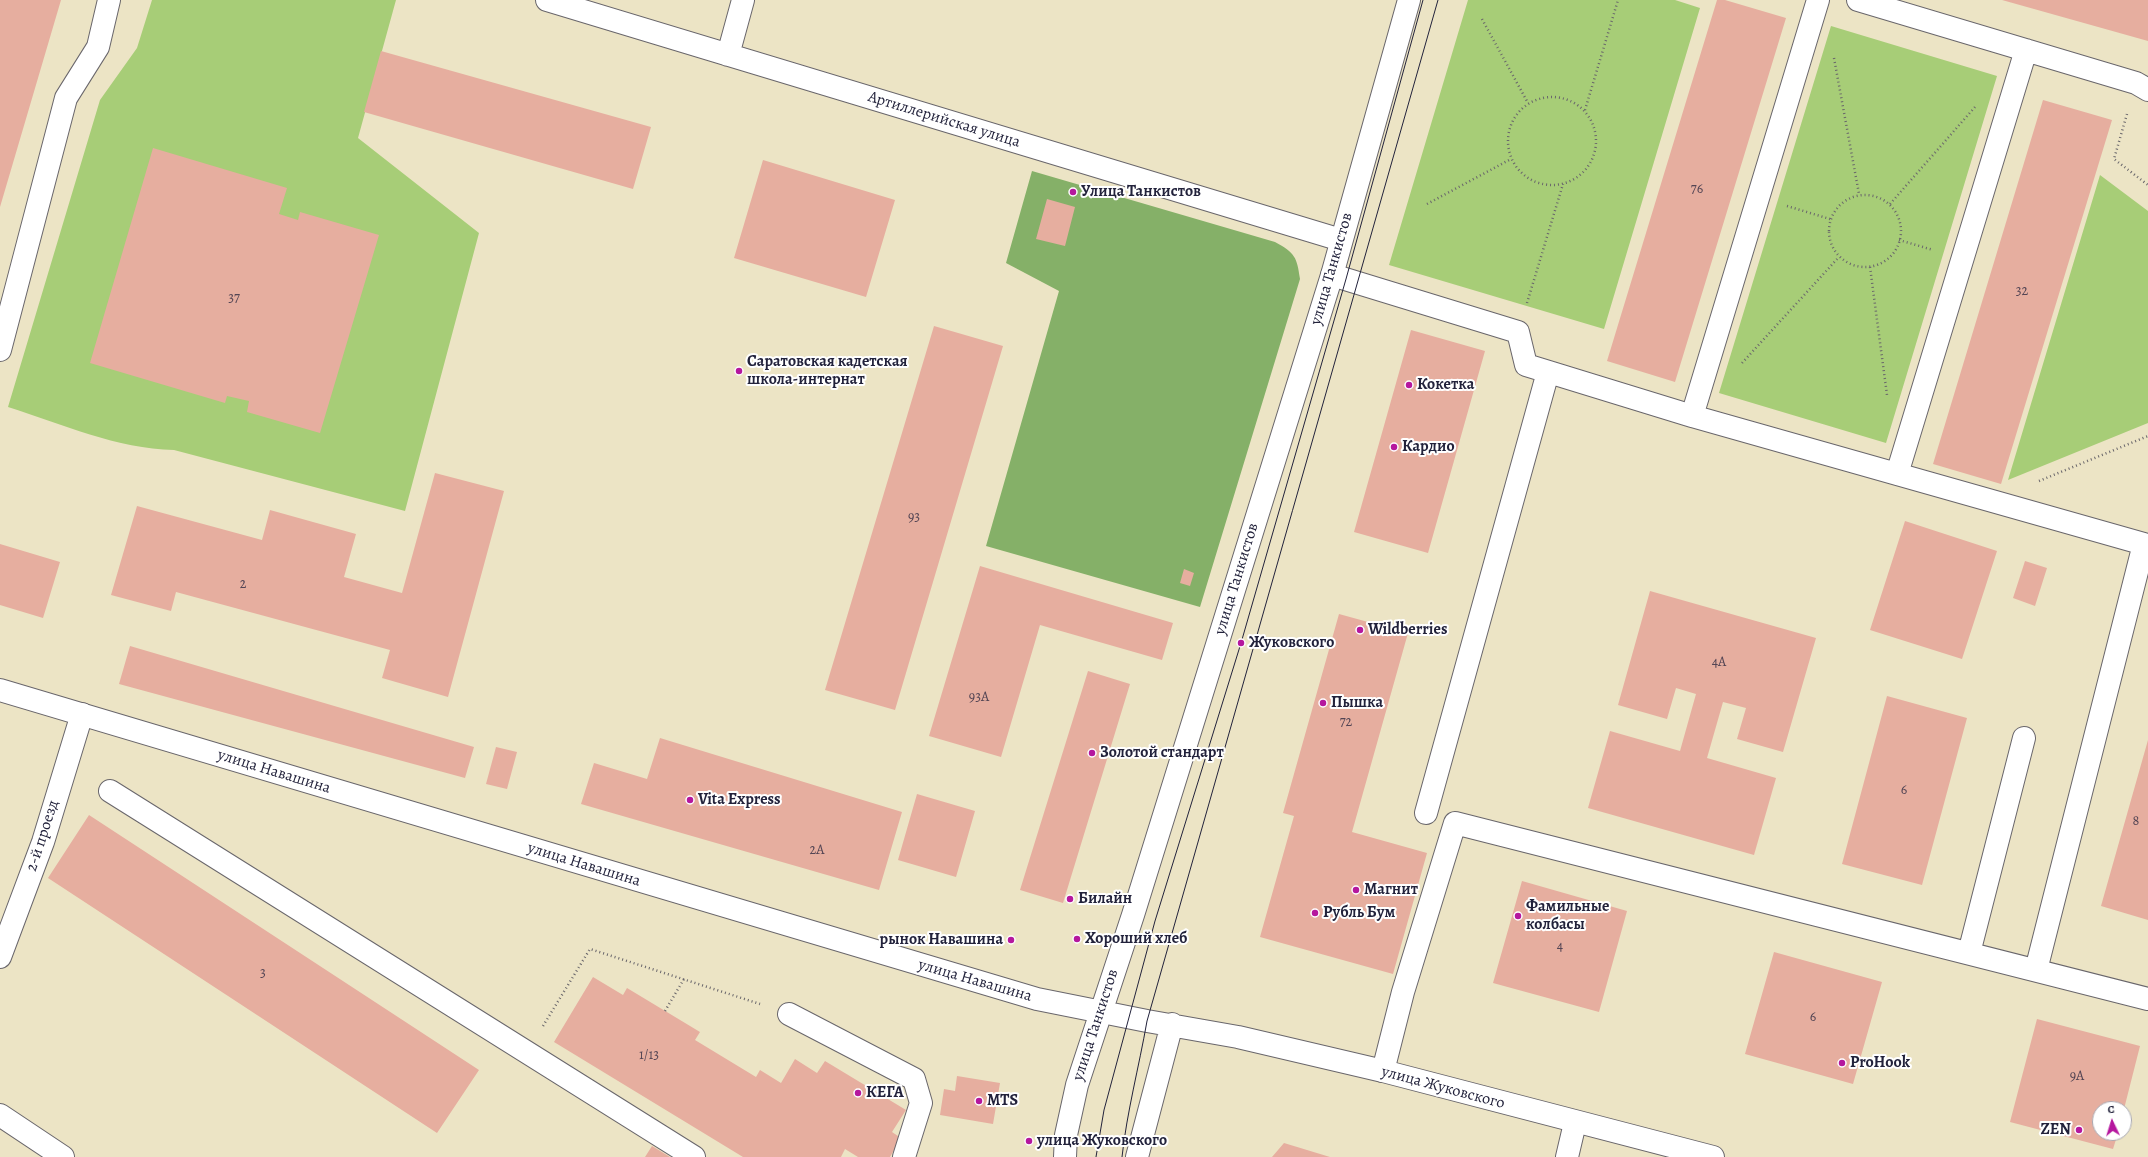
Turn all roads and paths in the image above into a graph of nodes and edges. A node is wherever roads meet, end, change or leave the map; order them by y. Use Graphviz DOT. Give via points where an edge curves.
graph roads {
  1 [pos="108,0"];
  2 [pos="546,0"];
  3 [pos="743,0"];
  4 [pos="1409,0"];
  5 [pos="1618,0"];
  6 [pos="1818,0"];
  7 [pos="1858,0"];
  8 [pos="1482,19"];
  9 [pos="2026,50"];
  10 [pos="1834,54"];
  11 [pos="728,55"];
  12 [pos="2142,87"];
  13 [pos="1528,103"];
  14 [pos="1979,103"];
  15 [pos="1585,110"];
  16 [pos="1511,159"];
  17 [pos="1563,184"];
  18 [pos="2148,185"];
  19 [pos="1859,194"];
  20 [pos="1758,198"];
  21 [pos="1427,204"];
  22 [pos="1890,204"];
  23 [pos="1830,219"];
  24 [pos="1341,240"];
  25 [pos="1839,257"];
  26 [pos="1870,267"];
  27 [pos="1332,275"];
  28 [pos="1518,332"];
  29 [pos="0,350"];
  30 [pos="1739,365"];
  31 [pos="1548,372"];
  32 [pos="1887,397"];
  33 [pos="1692,416"];
  34 [pos="2148,436"];
  35 [pos="1897,474"];
  36 [pos="1990,500"];
  37 [pos="0,690"];
  38 [pos="82,714"];
  39 [pos="2024,738"];
  40 [pos="110,791"];
  41 [pos="1426,813"];
  42 [pos="1969,953"];
  43 [pos="0,957"];
  44 [pos="2036,970"];
  45 [pos="684,979"];
  46 [pos="2148,999"];
  47 [pos="665,1011"];
  48 [pos="1099,1012"];
  49 [pos="789,1014"];
  50 [pos="1172,1024"];
  51 [pos="527,1052"];
  52 [pos="1383,1071"];
  53 [pos="0,1115"];
  54 [pos="1576,1123"];
  55 [pos="63,1157"];
  56 [pos="694,1157"];
  57 [pos="904,1157"];
  58 [pos="1065,1157"];
  59 [pos="1137,1157"];
  60 [pos="1567,1157"];
  61 [pos="1713,1157"];
  1 -- 29 [label="main road" via="98,47 66,98"];
  2 -- 11 [label="main road, Артиллерийская улица"];
  3 -- 11 [label="main road"];
  4 -- 24 [label="main road, улица Танкистов"];
  5 -- 15 [label="path"];
  6 -- 20 [label="main road"];
  7 -- 9 [label="main road"];
  8 -- 13 [label="path"];
  9 -- 12 [label="main road"];
  9 -- 35 [label="main road"];
  10 -- 19 [label="path"];
  11 -- 24 [label="main road, Артиллерийская улица"];
  12 -- 18 [label="path" via="2114,160"];
  13 -- 15 [label="path" via="1542,97 1557,96 1572,101"];
  13 -- 16 [label="path" via="1516,114 1509,128 1507,143"];
  14 -- 22 [label="path"];
  15 -- 17 [label="path" via="1593,123 1597,138 1595,153 1588,168 1577,178"];
  16 -- 17 [label="path" via="1519,171 1532,181 1547,185"];
  16 -- 21 [label="path"];
  17 -- 28 [label="path"];
  19 -- 22 [label="path" via="1875,196"];
  19 -- 23 [label="path" via="1844,200"];
  20 -- 23 [label="path"];
  20 -- 33 [label="main road"];
  22 -- 26 [label="path" via="1899,217 1900,240 1897,249 1885,261"];
  23 -- 25 [label="path" via="1830,244"];
  24 -- 27 [label="main road, улица Танкистов"];
  25 -- 26 [label="path" via="1854,266"];
  25 -- 30 [label="path"];
  26 -- 32 [label="path"];
  27 -- 28 [label="main road"];
  27 -- 48 [label="main road, улица Танкистов" via="1132,915"];
  28 -- 31 [label="main road" via="1526,365"];
  31 -- 33 [label="main road"];
  31 -- 41 [label="main road"];
  33 -- 35 [label="main road"];
  34 -- 36 [label="path"];
  35 -- 36 [label="main road"];
  36 -- 44 [label="main road" via="2144,544"];
  37 -- 38 [label="main road, улица Навашина"];
  38 -- 43 [label="main road, 2-й проезд" via="43,842"];
  38 -- 48 [label="main road, улица Навашина" via="848,944 1037,999"];
  39 -- 42 [label="main road"];
  40 -- 51 [label="main road"];
  42 -- 44 [label="main road"];
  42 -- 52 [label="main road" via="1455,823 1403,992"];
  44 -- 46 [label="main road"];
  45 -- 47 [label="path"];
  45 -- 49 [label="path"];
  45 -- 51 [label="path" via="590,949"];
  48 -- 50 [label="main road, улица Навашина"];
  48 -- 58 [label="main road, улица Танкистов" via="1077,1085 1066,1135"];
  49 -- 57 [label="main road" via="914,1079 921,1103"];
  50 -- 52 [label="main road, улица Жуковского"];
  50 -- 59 [label="main road"];
  51 -- 56 [label="main road"];
  52 -- 54 [label="main road, улица Жуковского"];
  53 -- 55 [label="main road"];
  54 -- 60 [label="main road"];
  54 -- 61 [label="main road, улица Жуковского"];
}
